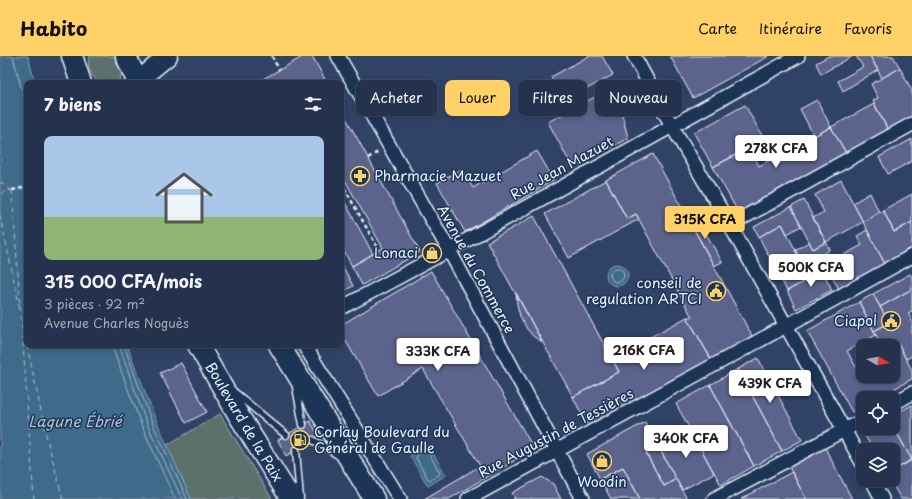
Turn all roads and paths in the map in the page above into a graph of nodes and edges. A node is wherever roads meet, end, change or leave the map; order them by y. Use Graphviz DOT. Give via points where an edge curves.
graph roads {
  1 [pos="72,56"];
  2 [pos="126,56"];
  3 [pos="168,56"];
  4 [pos="272,56"];
  5 [pos="338,56"];
  6 [pos="634,56"];
  7 [pos="798,56"];
  8 [pos="279,70"];
  9 [pos="80,80"];
  10 [pos="136,80"];
  11 [pos="139,80"];
  12 [pos="912,124"];
  13 [pos="672,126"];
  14 [pos="24,187"];
  15 [pos="344,187"];
  16 [pos="12,190"];
  17 [pos="730,225"];
  18 [pos="379,250"];
  19 [pos="449,250"];
  20 [pos="912,256"];
  21 [pos="344,306"];
  22 [pos="786,326"];
  23 [pos="200,348"];
  24 [pos="281,348"];
  25 [pos="306,348"];
  26 [pos="292,366"];
  27 [pos="216,377"];
  28 [pos="912,393"];
  29 [pos="900,400"];
  30 [pos="856,424"];
  31 [pos="303,425"];
  32 [pos="844,430"];
  33 [pos="286,435"];
  34 [pos="313,440"];
  35 [pos="296,450"];
  36 [pos="856,451"];
  37 [pos="556,452"];
  38 [pos="352,464"];
  39 [pos="387,479"];
  40 [pos="876,487"];
  41 [pos="371,494"];
  42 [pos="291,499"];
  43 [pos="300,499"];
  44 [pos="400,499"];
  45 [pos="468,499"];
  46 [pos="583,499"];
  47 [pos="714,499"];
  48 [pos="882,499"];
  1 -- 9 [label="main road"];
  2 -- 10 [label="main road"];
  3 -- 11 [label="main road"];
  4 -- 8 [label="path"];
  5 -- 19 [label="street, Avenue du Commerce"];
  6 -- 13 [label="street"];
  7 -- 13 [label="street, Rue Jean Mazuet"];
  12 -- 17 [label="street"];
  13 -- 17 [label="street"];
  13 -- 19 [label="street, Rue Jean Mazuet"];
  14 -- 16 [label="path"];
  15 -- 18 [label="path"];
  17 -- 22 [label="street"];
  19 -- 21 [label="street, Rue Jean Mazuet"];
  19 -- 37 [label="street, Avenue du Commerce"];
  20 -- 22 [label="street, Rue Augustin de Tessières"];
  22 -- 32 [label="street"];
  22 -- 37 [label="street, Rue Augustin de Tessières"];
  23 -- 27 [label="main road, Boulevard de la Paix"];
  24 -- 26 [label="main road"];
  25 -- 39 [label="street"];
  26 -- 31 [label="lane"];
  26 -- 38 [label="main road"];
  27 -- 33 [label="lane"];
  27 -- 42 [label="main road, Boulevard de la Paix"];
  28 -- 29 [label="street"];
  30 -- 32 [label="street"];
  32 -- 36 [label="street"];
  32 -- 47 [label="street"];
  34 -- 38 [label="lane"];
  35 -- 43 [label="lane"];
  37 -- 45 [label="street, Rue Augustin de Tessières"];
  37 -- 46 [label="street, Avenue du Commerce"];
  38 -- 41 [label="main road"];
  39 -- 41 [label="street"];
  39 -- 44 [label="street"];
  40 -- 48 [label="street"];
}
